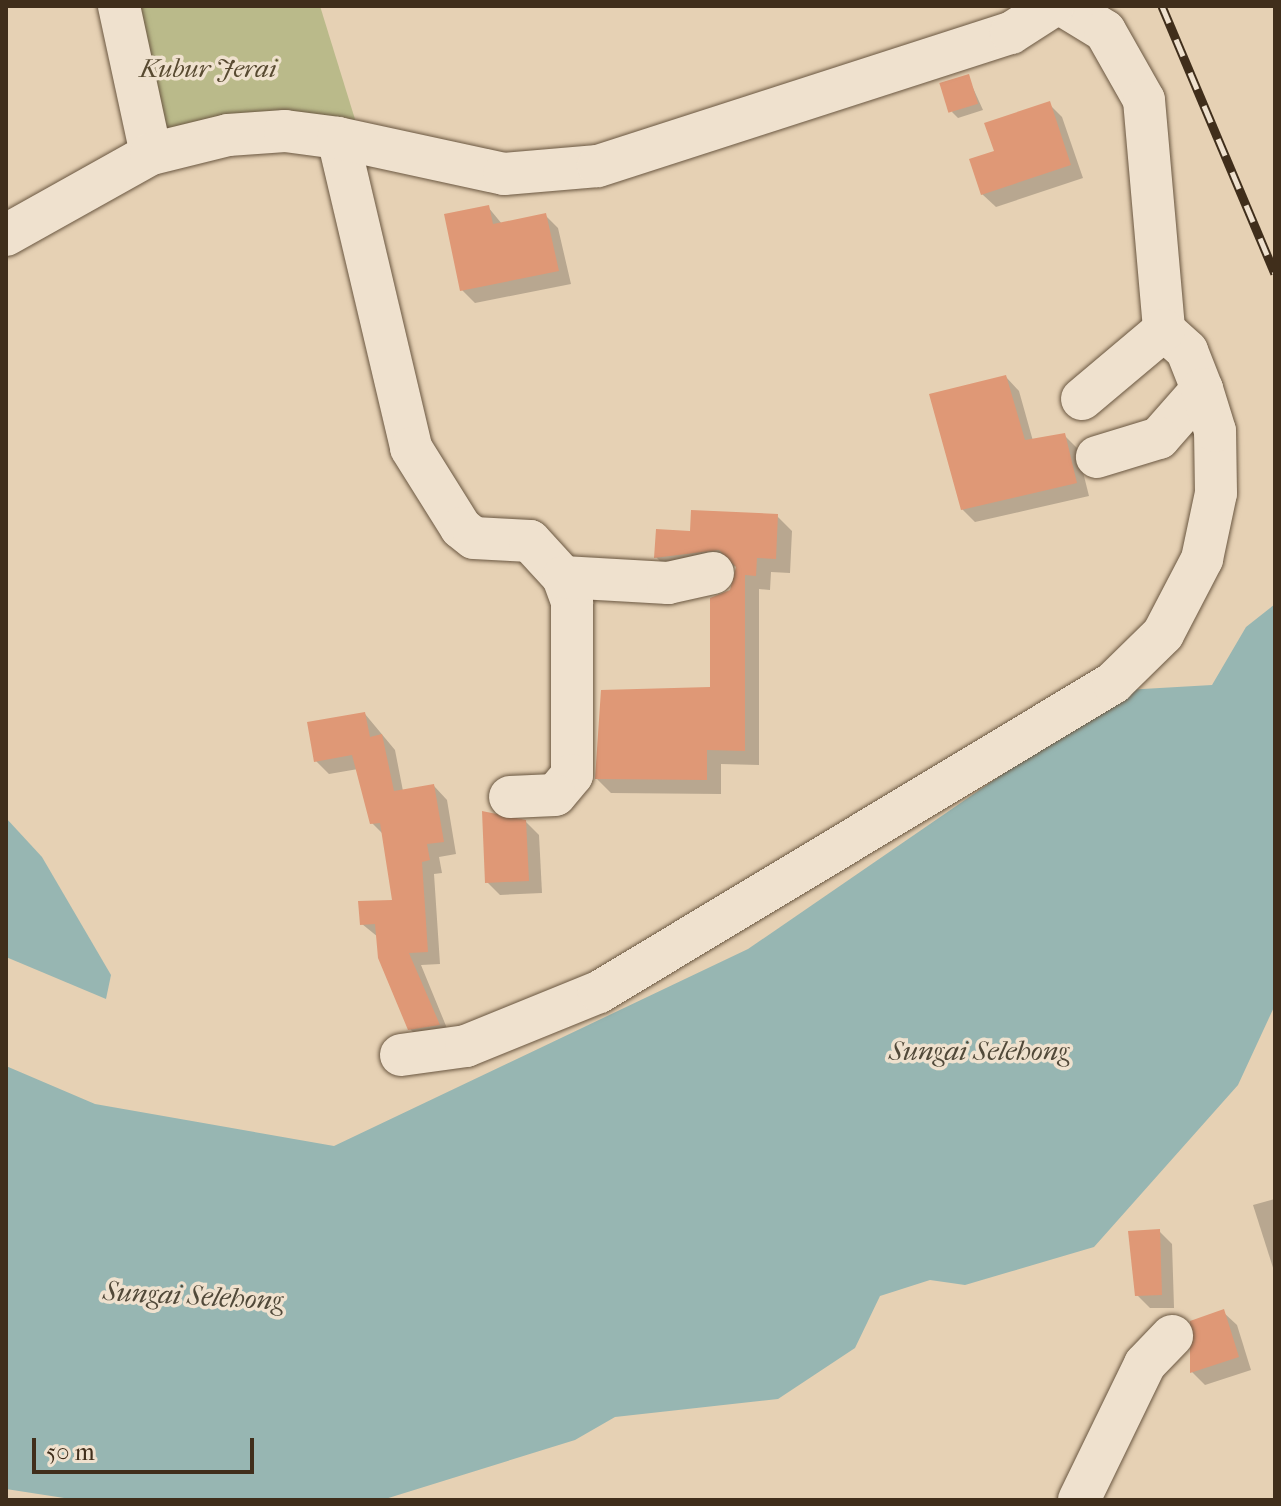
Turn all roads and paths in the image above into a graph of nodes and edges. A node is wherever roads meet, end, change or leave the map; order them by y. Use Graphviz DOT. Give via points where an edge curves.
graph roads {
  1 [pos="119,6"];
  2 [pos="1053,6"];
  3 [pos="1064,6"];
  4 [pos="338,138"];
  5 [pos="151,154"];
  6 [pos="6,235"];
  7 [pos="1164,330"];
  8 [pos="1202,389"];
  9 [pos="1082,399"];
  10 [pos="1097,457"];
  11 [pos="713,573"];
  12 [pos="563,577"];
  13 [pos="510,797"];
  14 [pos="401,1055"];
  15 [pos="1172,1336"];
  16 [pos="1079,1500"];
  1 -- 5 [label="street"];
  2 -- 4 [label="street" via="1011,33 598,166 504,174"];
  3 -- 7 [label="street" via="1105,31 1144,100"];
  4 -- 5 [label="street" via="285,131 228,135"];
  4 -- 12 [label="street" via="411,448 461,528 474,538 530,541"];
  5 -- 6 [label="street"];
  7 -- 8 [label="street" via="1187,351"];
  7 -- 9 [label="street"];
  8 -- 10 [label="street" via="1159,438"];
  8 -- 14 [label="street" via="1215,431 1216,493 1202,559 1163,634 1113,683 599,992 466,1046"];
  11 -- 12 [label="street" via="668,583"];
  12 -- 13 [label="street" via="572,602 572,775 555,795"];
  15 -- 16 [label="street" via="1145,1364"];
}
